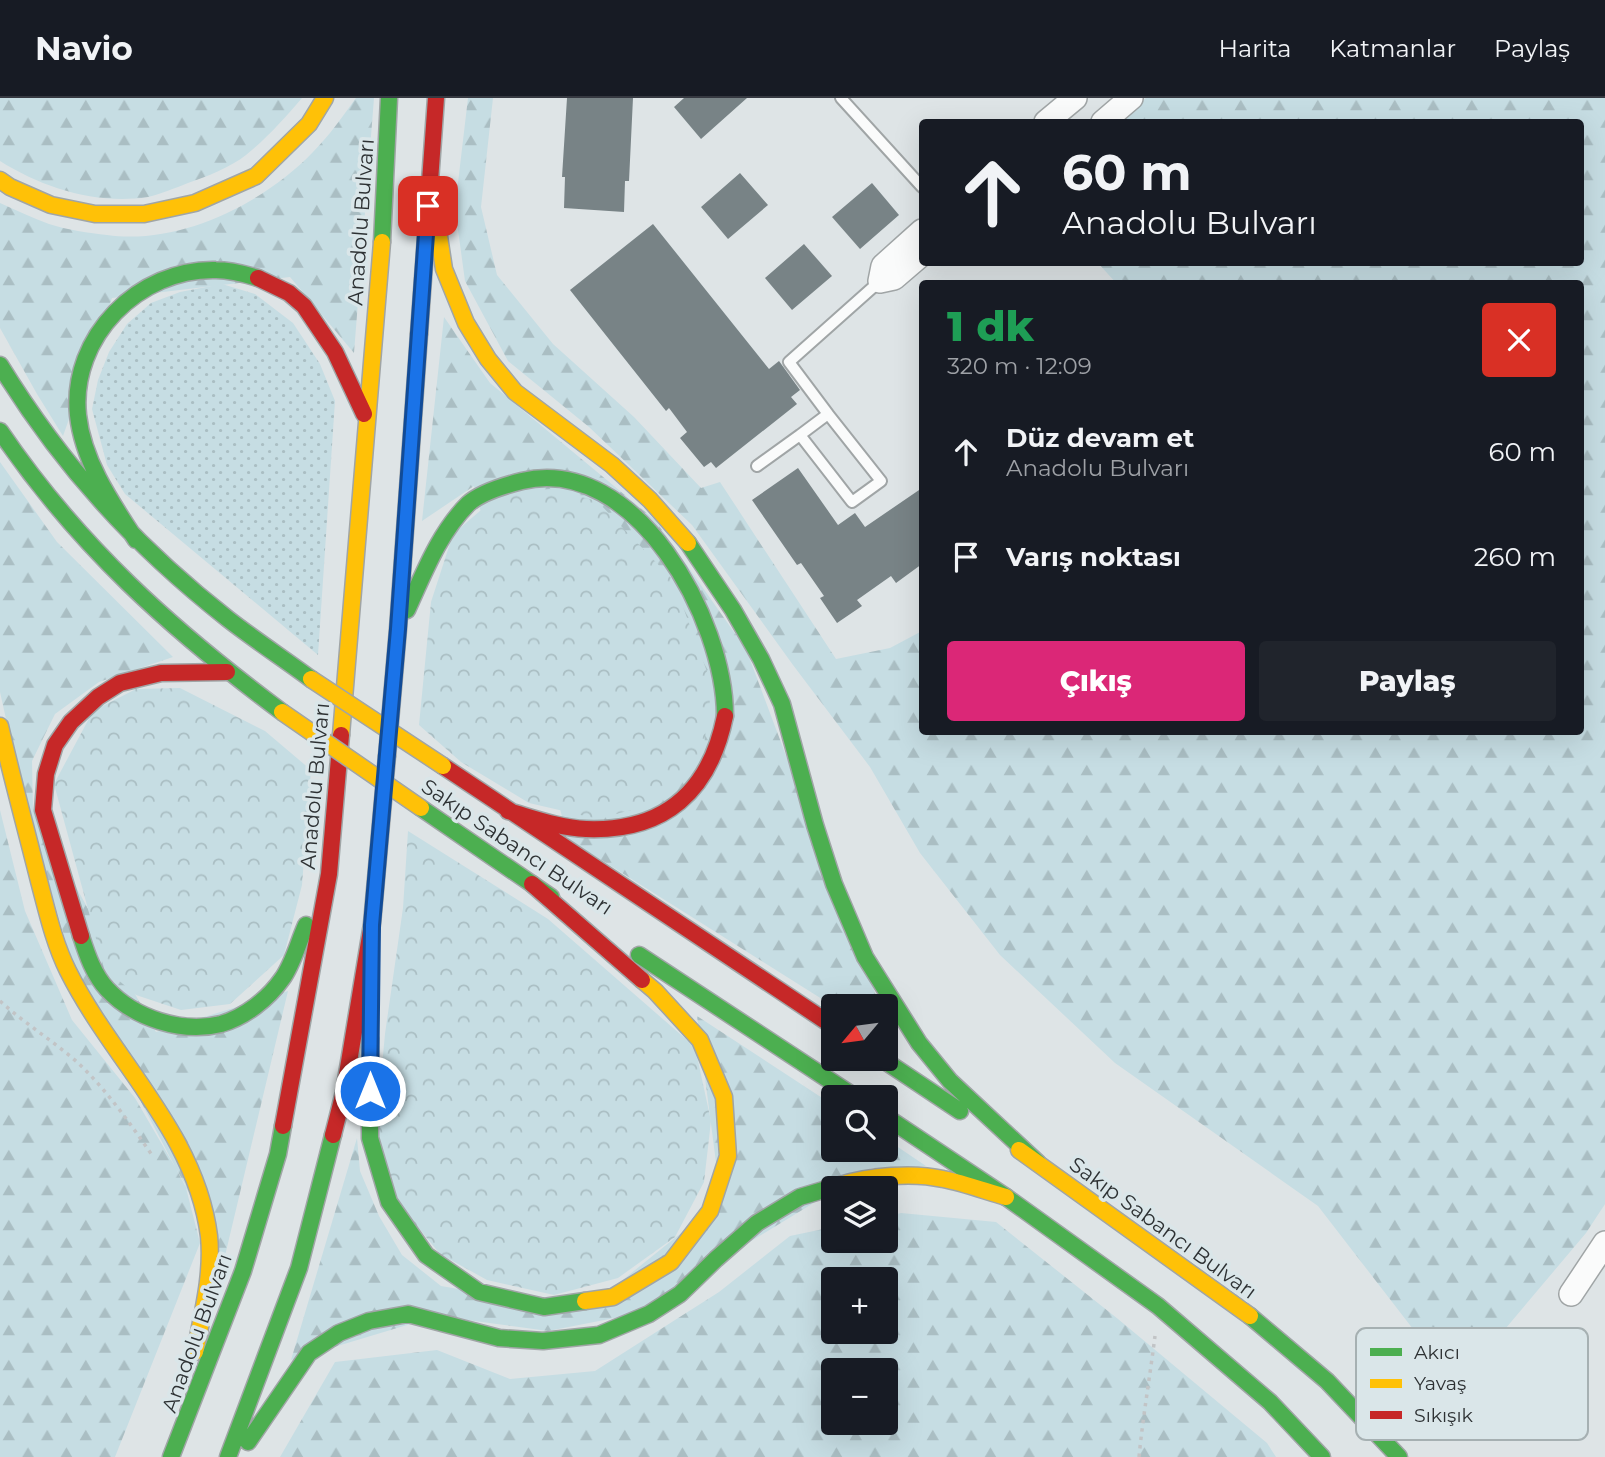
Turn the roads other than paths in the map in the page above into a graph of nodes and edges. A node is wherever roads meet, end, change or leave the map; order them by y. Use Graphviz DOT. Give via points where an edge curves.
graph roads {
  1 [pos="325,98"];
  2 [pos="390,98"];
  3 [pos="436,98"];
  4 [pos="841,98"];
  5 [pos="1075,98"];
  6 [pos="1131,98"];
  7 [pos="1050,119"];
  8 [pos="1106,119"];
  9 [pos="0,180"];
  10 [pos="430,180"];
  11 [pos="919,184"];
  12 [pos="919,234"];
  13 [pos="919,257"];
  14 [pos="880,281"];
  15 [pos="0,365"];
  16 [pos="828,414"];
  17 [pos="366,421"];
  18 [pos="0,430"];
  19 [pos="800,435"];
  20 [pos="757,466"];
  21 [pos="136,540"];
  22 [pos="398,629"];
  23 [pos="227,672"];
  24 [pos="0,726"];
  25 [pos="508,811"];
  26 [pos="329,874"];
  27 [pos="532,884"];
  28 [pos="372,925"];
  29 [pos="821,1018"];
  30 [pos="898,1070"];
  31 [pos="837,1085"];
  32 [pos="898,1125"];
  33 [pos="1038,1163"];
  34 [pos="1006,1197"];
  35 [pos="1605,1243"];
  36 [pos="1572,1294"];
  37 [pos="1356,1412"];
  38 [pos="1383,1440"];
  39 [pos="174,1451"];
  40 [pos="228,1457"];
  41 [pos="238,1457"];
  42 [pos="1322,1457"];
  43 [pos="1399,1457"];
  1 -- 9 [label="main road" via="309,124 256,176 195,203 144,214 95,214 51,205"];
  2 -- 17 [label="main road, Anadolu Bulvarı" via="382,253"];
  3 -- 10 [label="main road"];
  4 -- 11 [label="lane"];
  5 -- 7 [label="street"];
  6 -- 8 [label="street"];
  10 -- 22 [label="main road"];
  10 -- 33 [label="main road" via="444,269 466,323 488,359 515,392 612,465 650,500 694,550 761,659 782,704 834,884 865,957 926,1053"];
  12 -- 14 [label="street" via="883,267"];
  13 -- 14 [label="street" via="894,278"];
  14 -- 16 [label="lane" via="789,362"];
  15 -- 21 [label="main road, Sakıp Sabancı Bulvarı" via="56,451"];
  16 -- 19 [label="lane"];
  16 -- 19 [label="lane" via="881,481 852,502"];
  17 -- 21 [label="main road" via="345,368 323,331 300,301 284,290 240,273 211,270 176,276 141,290 120,305 93,338 82,362 77,395 88,457"];
  17 -- 26 [label="main road, Anadolu Bulvarı"];
  18 -- 23 [label="main road, Sakıp Sabancı Bulvarı" via="76,531 138,595"];
  19 -- 20 [label="lane"];
  21 -- 25 [label="main road, Sakıp Sabancı Bulvarı, bridge" via="217,610 311,679"];
  22 -- 25 [label="main road" via="443,534 470,502 503,486 536,478 578,481 620,503 671,557 704,619 723,691 721,735 694,789 661,814 621,828 586,829"];
  22 -- 28 [label="main road"];
  23 -- 26 [label="main road" via="161,673 120,683 71,722 55,746 46,774 43,810 96,974 108,991 147,1018 194,1027 236,1018 260,1002 283,977"];
  23 -- 27 [label="main road, Sakıp Sabancı Bulvarı, bridge"];
  24 -- 39 [label="main road" via="60,953 82,999 181,1149 205,1210 209,1236 206,1293"];
  25 -- 29 [label="main road, Sakıp Sabancı Bulvarı"];
  26 -- 39 [label="main road, Anadolu Bulvarı" via="278,1154 243,1271"];
  27 -- 28 [label="main road" via="655,991 700,1040 724,1097 728,1156 710,1211 671,1262 613,1297 544,1307 479,1292 426,1255 389,1202 370,1138"];
  27 -- 31 [label="main road, Sakıp Sabancı Bulvarı"];
  28 -- 40 [label="main road" via="344,1093 299,1268"];
  30 -- 33 [label="main road, Sakıp Sabancı Bulvarı"];
  32 -- 34 [label="main road"];
  33 -- 37 [label="main road, Sakıp Sabancı Bulvarı" via="1250,1316"];
  34 -- 41 [label="main road" via="941,1178 892,1175 800,1197 757,1223 680,1294 649,1314 600,1335 543,1341 499,1338 408,1314 369,1321 339,1333 309,1353"];
  34 -- 42 [label="main road" via="1158,1306 1270,1402"];
  35 -- 36 [label="street"];
  38 -- 43 [label="main road, Sakıp Sabancı Bulvarı"];
}
